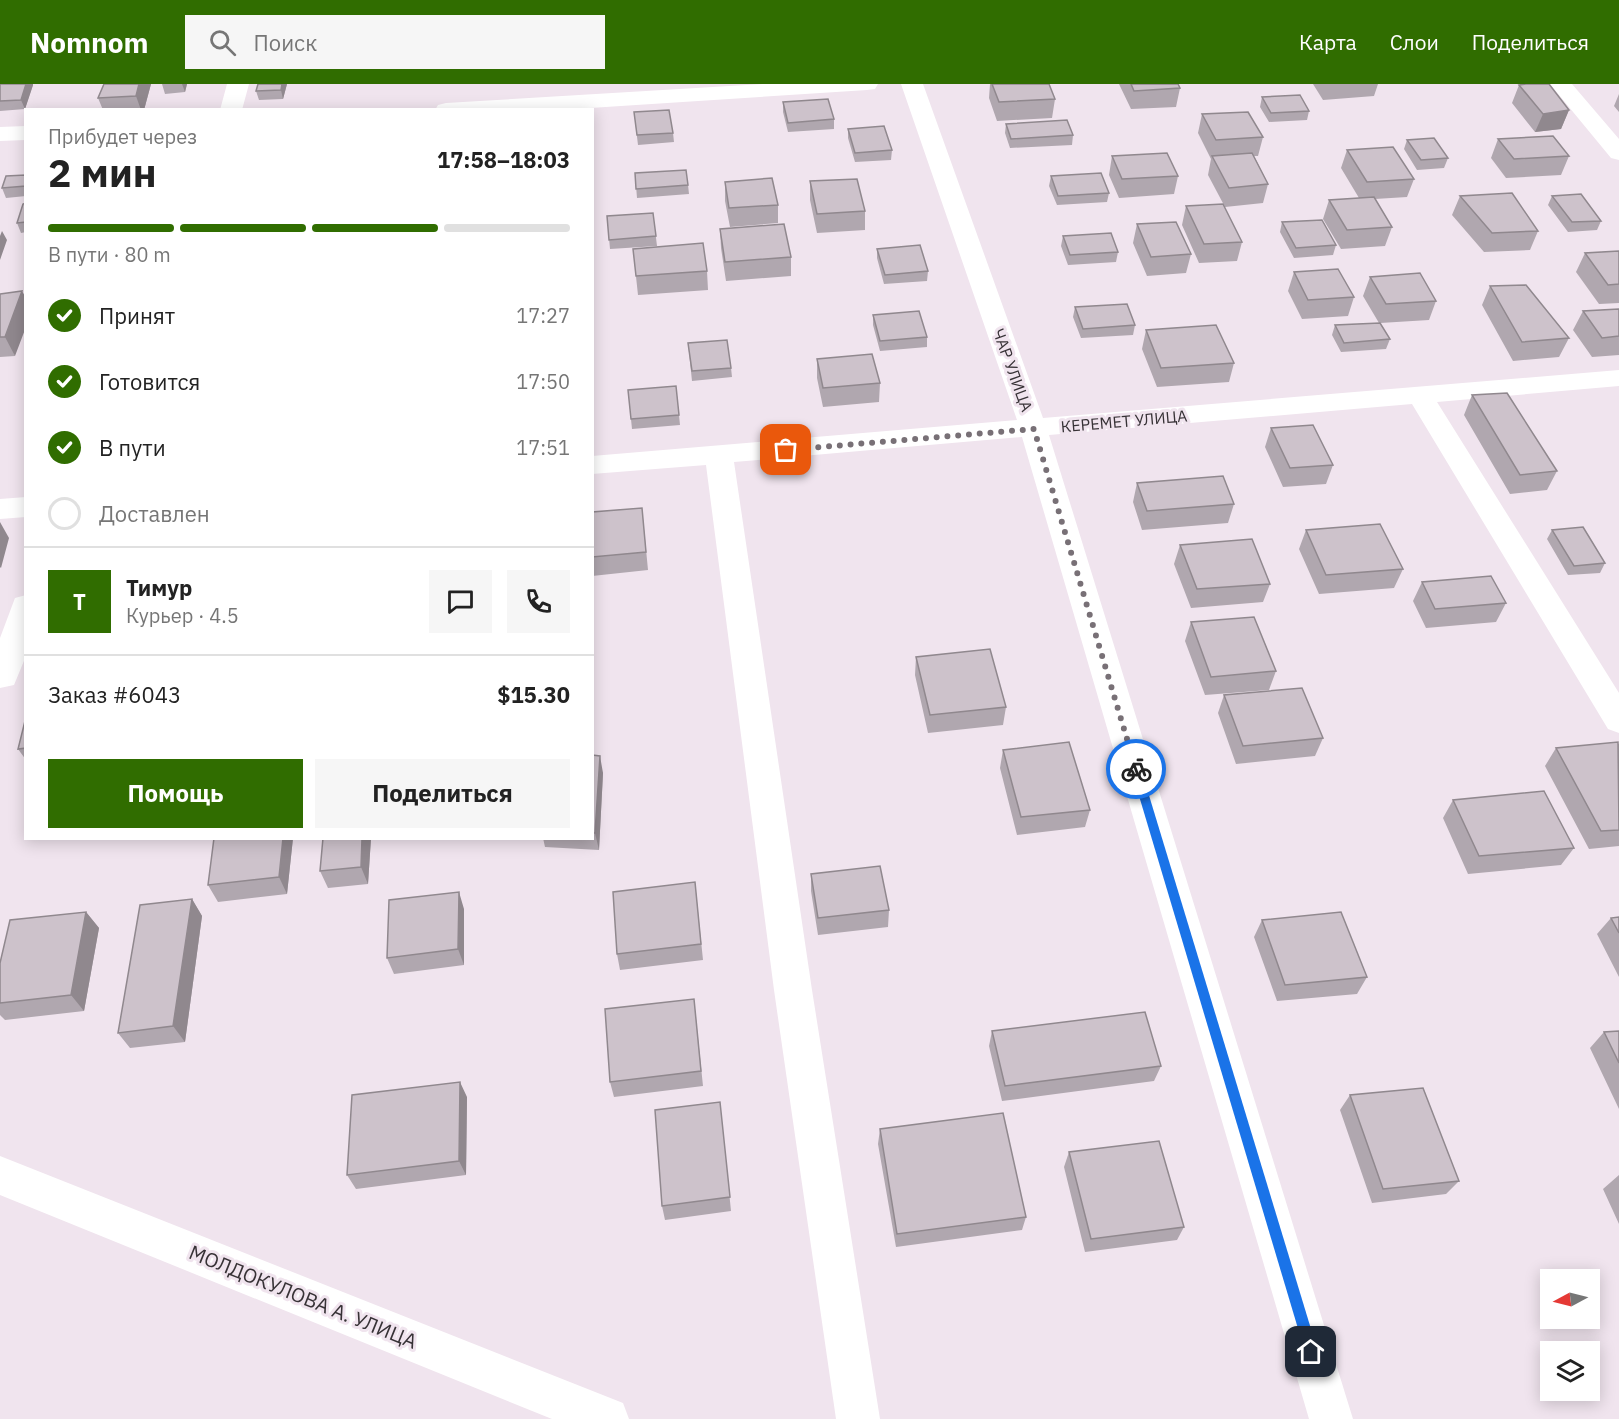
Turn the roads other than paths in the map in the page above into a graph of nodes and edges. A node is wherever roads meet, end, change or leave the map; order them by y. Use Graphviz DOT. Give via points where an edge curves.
graph roads {
  1 [pos="238,84"];
  2 [pos="867,84"];
  3 [pos="912,84"];
  4 [pos="1561,84"];
  5 [pos="232,108"];
  6 [pos="478,108"];
  7 [pos="24,133"];
  8 [pos="0,134"];
  9 [pos="1619,153"];
  10 [pos="1619,378"];
  11 [pos="1419,394"];
  12 [pos="1034,429"];
  13 [pos="719,456"];
  14 [pos="594,465"];
  15 [pos="24,507"];
  16 [pos="0,509"];
  17 [pos="24,612"];
  18 [pos="3,678"];
  19 [pos="1619,720"];
  20 [pos="0,1175"];
  21 [pos="607,1419"];
  22 [pos="858,1419"];
  23 [pos="1331,1419"];
  1 -- 5 [label="street"];
  2 -- 6 [label="street"];
  3 -- 12 [label="street, ЧАР УЛИЦА"];
  4 -- 9 [label="street"];
  7 -- 8 [label="street"];
  10 -- 11 [label="street, КЕРЕМЕТ УЛИЦА"];
  11 -- 12 [label="street, КЕРЕМЕТ УЛИЦА"];
  11 -- 19 [label="street"];
  12 -- 13 [label="street, КЕРЕМЕТ УЛИЦА"];
  12 -- 23 [label="street, ЧАР УЛИЦА"];
  13 -- 14 [label="street, КЕРЕМЕТ УЛИЦА"];
  13 -- 22 [label="street" via="793,990"];
  15 -- 16 [label="street"];
  17 -- 18 [label="street"];
  20 -- 21 [label="street, МОЛДОКУЛОВА А. УЛИЦА"];
}
